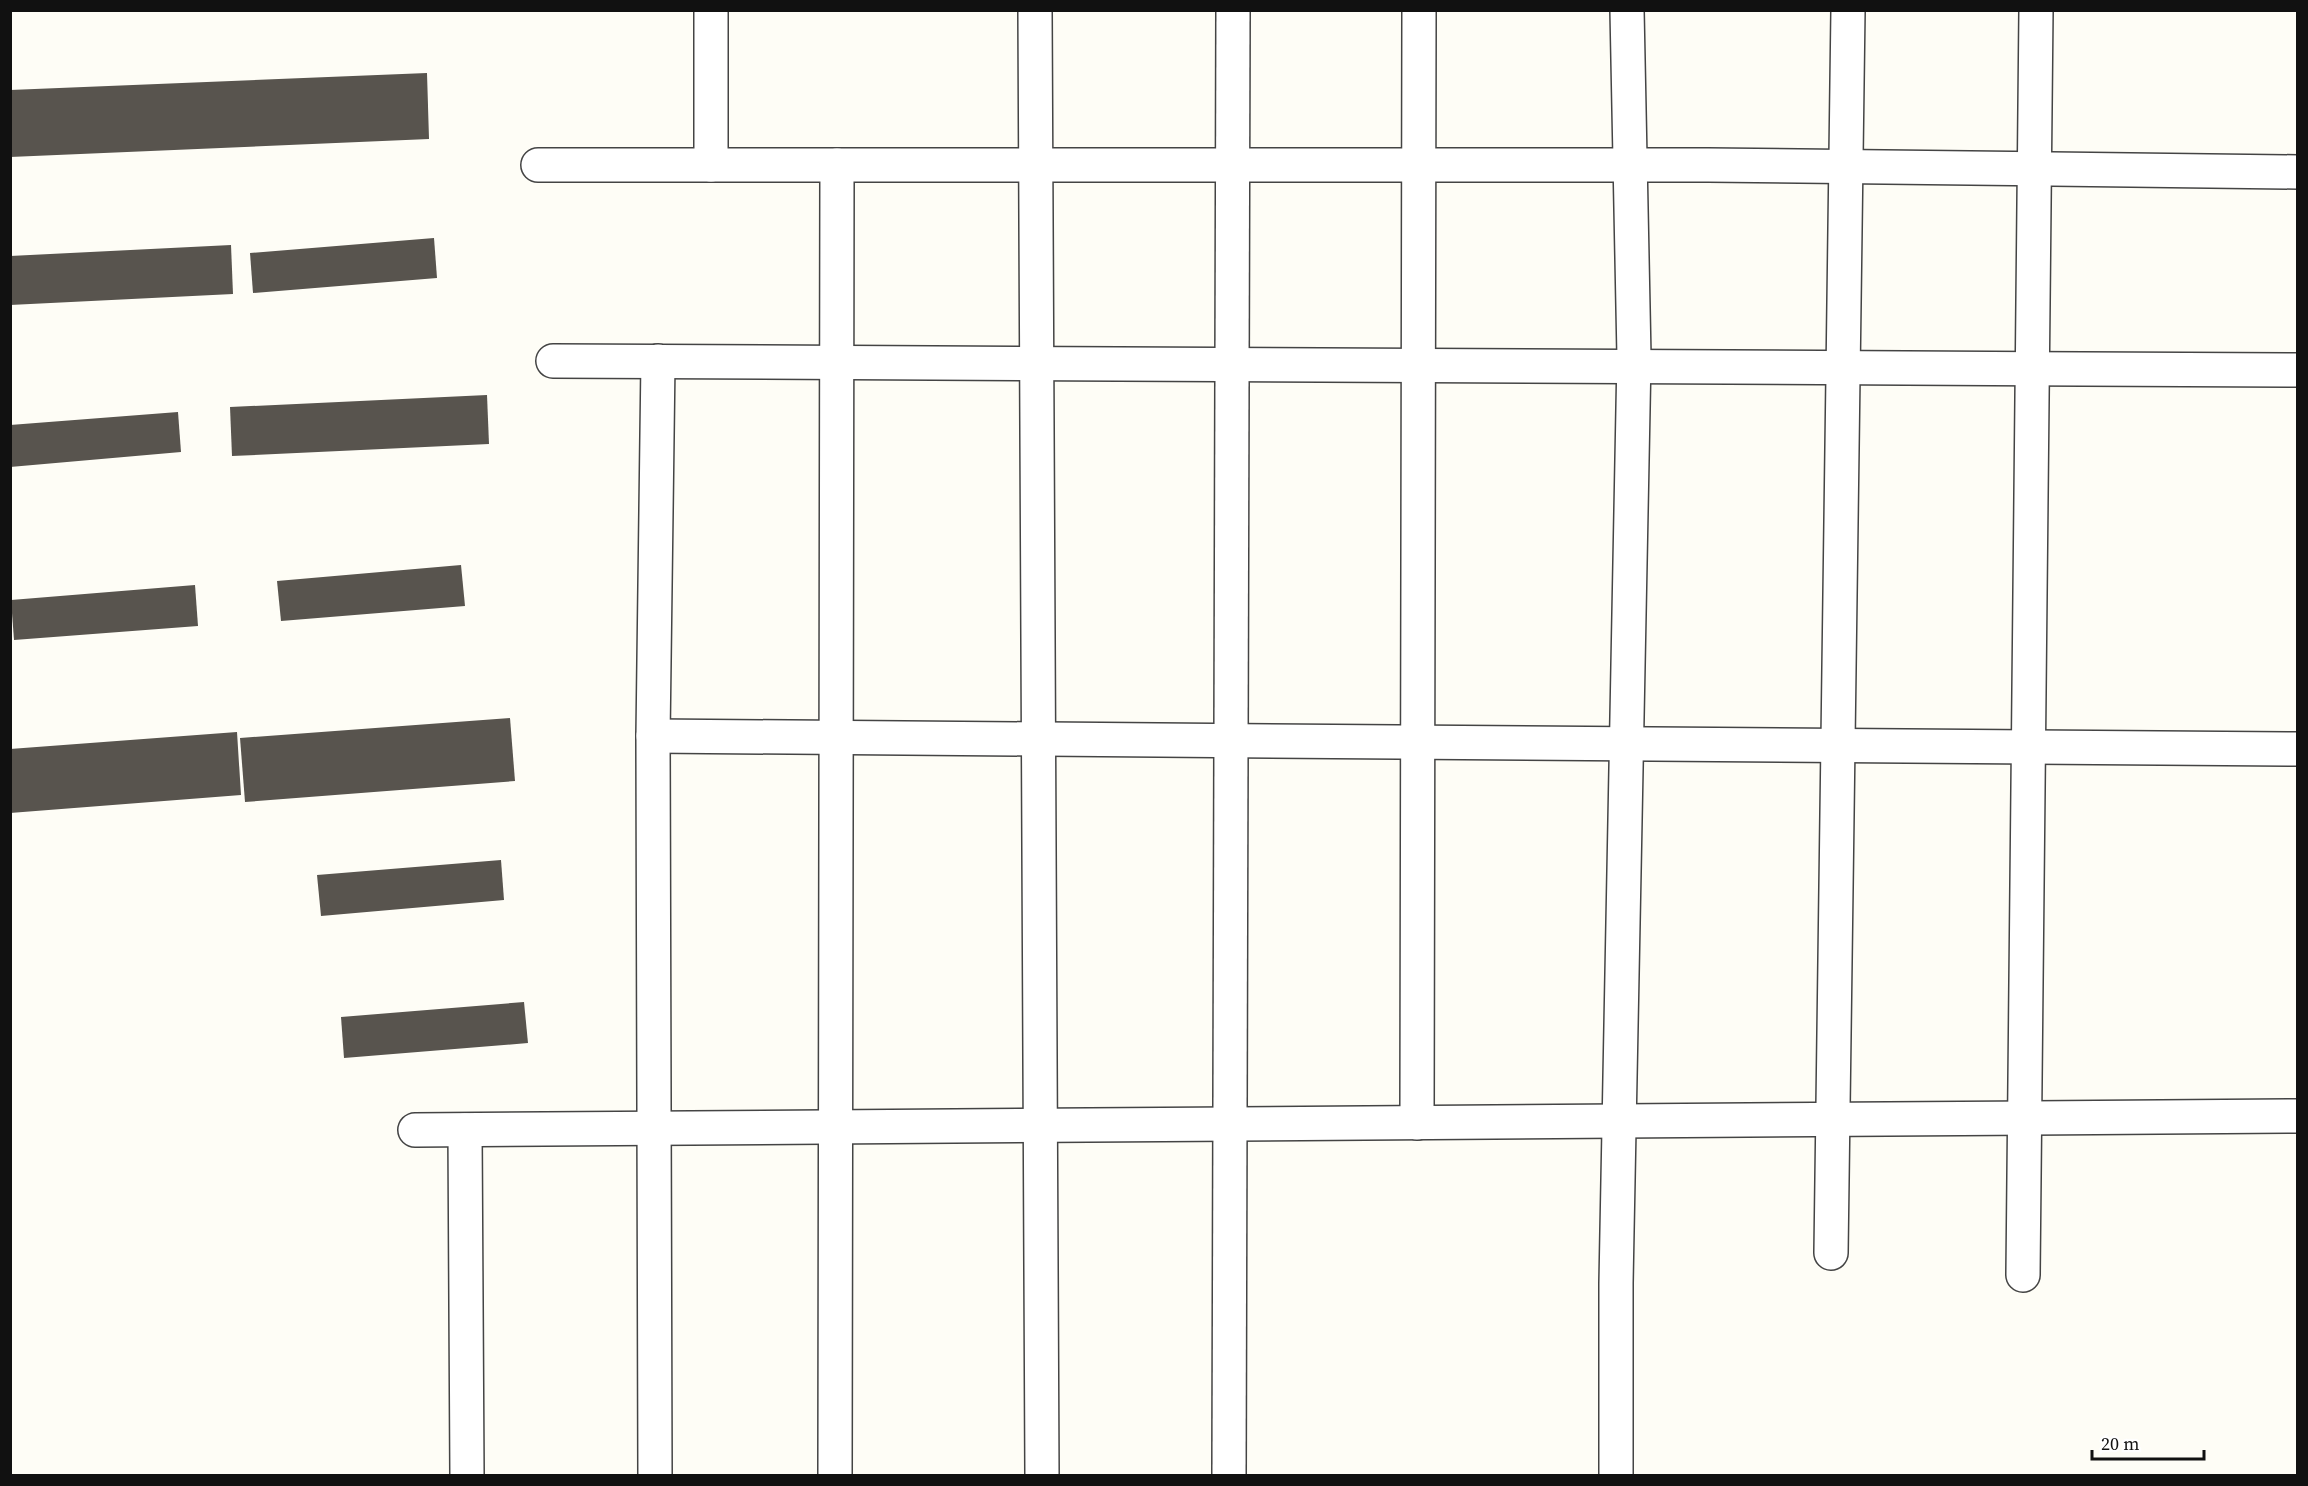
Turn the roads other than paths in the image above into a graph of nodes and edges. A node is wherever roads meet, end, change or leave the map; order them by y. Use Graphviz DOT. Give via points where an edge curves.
graph roads {
  1 [pos="711,10"];
  2 [pos="1035,10"];
  3 [pos="1233,10"];
  4 [pos="1419,10"];
  5 [pos="1627,10"];
  6 [pos="1848,10"];
  7 [pos="2036,10"];
  8 [pos="538,165"];
  9 [pos="711,165"];
  10 [pos="837,165"];
  11 [pos="1035,165"];
  12 [pos="1232,165"];
  13 [pos="1419,165"];
  14 [pos="1630,165"];
  15 [pos="1846,167"];
  16 [pos="2034,169"];
  17 [pos="2298,172"];
  18 [pos="553,361"];
  19 [pos="658,362"];
  20 [pos="837,362"];
  21 [pos="1036,363"];
  22 [pos="1231,364"];
  23 [pos="1418,366"];
  24 [pos="1634,367"];
  25 [pos="1843,368"];
  26 [pos="2032,369"];
  27 [pos="2298,370"];
  28 [pos="653,736"];
  29 [pos="836,738"];
  30 [pos="1038,739"];
  31 [pos="1231,741"];
  32 [pos="1418,742"];
  33 [pos="1626,743"];
  34 [pos="1838,745"];
  35 [pos="2028,746"];
  36 [pos="2298,748"];
  37 [pos="2298,1116"];
  38 [pos="2025,1118"];
  39 [pos="1833,1120"];
  40 [pos="1619,1121"];
  41 [pos="1417,1123"];
  42 [pos="1230,1124"];
  43 [pos="1040,1126"];
  44 [pos="836,1127"];
  45 [pos="654,1128"];
  46 [pos="415,1130"];
  47 [pos="465,1130"];
  48 [pos="1831,1253"];
  49 [pos="2023,1275"];
  50 [pos="467,1476"];
  51 [pos="655,1476"];
  52 [pos="835,1476"];
  53 [pos="1042,1476"];
  54 [pos="1229,1476"];
  55 [pos="1616,1476"];
  1 -- 9 [label="street"];
  2 -- 11 [label="street"];
  3 -- 12 [label="street"];
  4 -- 13 [label="street"];
  5 -- 14 [label="street"];
  6 -- 15 [label="street"];
  7 -- 16 [label="street"];
  8 -- 9 [label="street"];
  9 -- 10 [label="street"];
  10 -- 11 [label="street"];
  10 -- 20 [label="street"];
  11 -- 12 [label="street"];
  11 -- 21 [label="street"];
  12 -- 13 [label="street"];
  12 -- 22 [label="street"];
  13 -- 14 [label="street"];
  13 -- 23 [label="street"];
  14 -- 15 [label="street"];
  14 -- 24 [label="street"];
  15 -- 16 [label="street"];
  15 -- 25 [label="street"];
  16 -- 17 [label="street"];
  16 -- 26 [label="street"];
  18 -- 19 [label="street"];
  19 -- 20 [label="street"];
  19 -- 28 [label="street"];
  20 -- 21 [label="street"];
  20 -- 29 [label="street"];
  21 -- 22 [label="street"];
  21 -- 30 [label="street"];
  22 -- 23 [label="street"];
  22 -- 31 [label="street"];
  23 -- 24 [label="street"];
  23 -- 32 [label="street"];
  24 -- 25 [label="street"];
  24 -- 33 [label="street"];
  25 -- 26 [label="street"];
  25 -- 34 [label="street"];
  26 -- 27 [label="street"];
  26 -- 35 [label="street"];
  28 -- 29 [label="street"];
  28 -- 45 [label="street"];
  29 -- 30 [label="street"];
  29 -- 44 [label="street"];
  30 -- 31 [label="street"];
  30 -- 43 [label="street"];
  31 -- 32 [label="street"];
  31 -- 42 [label="street"];
  32 -- 33 [label="street"];
  32 -- 41 [label="street"];
  33 -- 34 [label="street"];
  33 -- 40 [label="street"];
  34 -- 35 [label="street"];
  34 -- 39 [label="street"];
  35 -- 36 [label="street"];
  35 -- 38 [label="street"];
  37 -- 38 [label="street"];
  38 -- 39 [label="street"];
  38 -- 49 [label="street"];
  39 -- 40 [label="street"];
  39 -- 48 [label="street"];
  40 -- 41 [label="street"];
  40 -- 55 [label="street"];
  41 -- 42 [label="street"];
  42 -- 43 [label="street"];
  42 -- 54 [label="street"];
  43 -- 44 [label="street"];
  43 -- 53 [label="street"];
  44 -- 45 [label="street"];
  44 -- 52 [label="street"];
  45 -- 47 [label="street"];
  45 -- 51 [label="street"];
  46 -- 47 [label="street"];
  47 -- 50 [label="street"];
}
